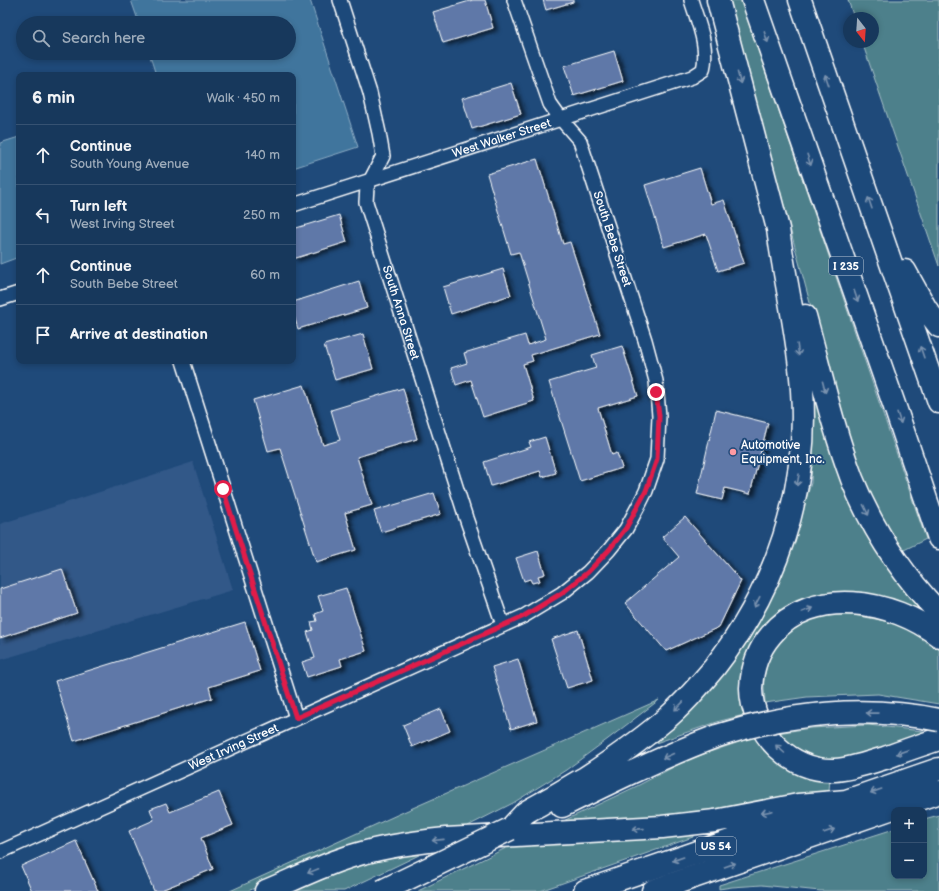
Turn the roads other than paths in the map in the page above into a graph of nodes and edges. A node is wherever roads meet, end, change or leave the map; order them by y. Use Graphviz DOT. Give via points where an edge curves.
graph roads {
  1 [pos="340,0"];
  2 [pos="514,0"];
  3 [pos="691,0"];
  4 [pos="718,0"];
  5 [pos="753,0"];
  6 [pos="800,0"];
  7 [pos="560,118"];
  8 [pos="371,179"];
  9 [pos="296,204"];
  10 [pos="778,229"];
  11 [pos="880,232"];
  12 [pos="16,293"];
  13 [pos="0,299"];
  14 [pos="939,326"];
  15 [pos="184,364"];
  16 [pos="939,402"];
  17 [pos="646,491"];
  18 [pos="938,535"];
  19 [pos="939,613"];
  20 [pos="503,625"];
  21 [pos="939,636"];
  22 [pos="296,718"];
  23 [pos="939,720"];
  24 [pos="939,739"];
  25 [pos="939,769"];
  26 [pos="939,792"];
  27 [pos="847,801"];
  28 [pos="510,829"];
  29 [pos="0,852"];
  30 [pos="266,891"];
  31 [pos="382,891"];
  32 [pos="585,891"];
  33 [pos="653,891"];
  1 -- 8 [label="street, South Anna Street" via="370,93 383,156"];
  2 -- 7 [label="street, South Bebe Street" via="550,104"];
  3 -- 7 [label="street, West Walker Street" via="704,43 706,58 703,70 692,77"];
  4 -- 10 [label="highway, one-way"];
  5 -- 18 [label="highway, I 235, one-way"];
  11 -- 6 [label="highway, one-way"];
  7 -- 8 [label="street, West Walker Street"];
  7 -- 17 [label="street, South Bebe Street" via="580,141 656,381 659,416 657,459"];
  8 -- 9 [label="street, West Walker Street"];
  8 -- 20 [label="street, South Anna Street" via="366,187 366,202 462,505"];
  10 -- 19 [label="highway, one-way" via="788,256 836,432 853,480 886,546 920,593"];
  10 -- 28 [label="highway, one-way" via="799,356 803,430 800,469 794,498 784,538 768,580 750,616 728,650 704,681 663,722 596,771 525,814"];
  11 -- 14 [label="highway" via="895,250 916,292"];
  16 -- 11 [label="highway, one-way"];
  12 -- 13 [label="street"];
  15 -- 22 [label="street"];
  17 -- 20 [label="street, West Irving Street" via="626,528 588,572 562,593 524,616"];
  20 -- 22 [label="street, West Irving Street"];
  24 -- 21 [label="highway, one-way" via="845,769 824,770 811,767 790,757 772,742 758,718 751,691 755,662 766,640 794,616 818,606 847,603 881,608 911,618"];
  22 -- 29 [label="street, West Irving Street"];
  23 -- 28 [label="highway, one-way, bridge" via="878,713 832,713 742,728 684,749"];
  25 -- 27 [label="highway, US 54, one-way"];
  33 -- 26 [label="highway, US 54, one-way"];
  27 -- 30 [label="highway, one-way" via="798,805 715,821 662,827 418,842 377,849 338,861"];
  27 -- 32 [label="highway, US 54, one-way"];
  28 -- 31 [label="highway, bridge"];
}
